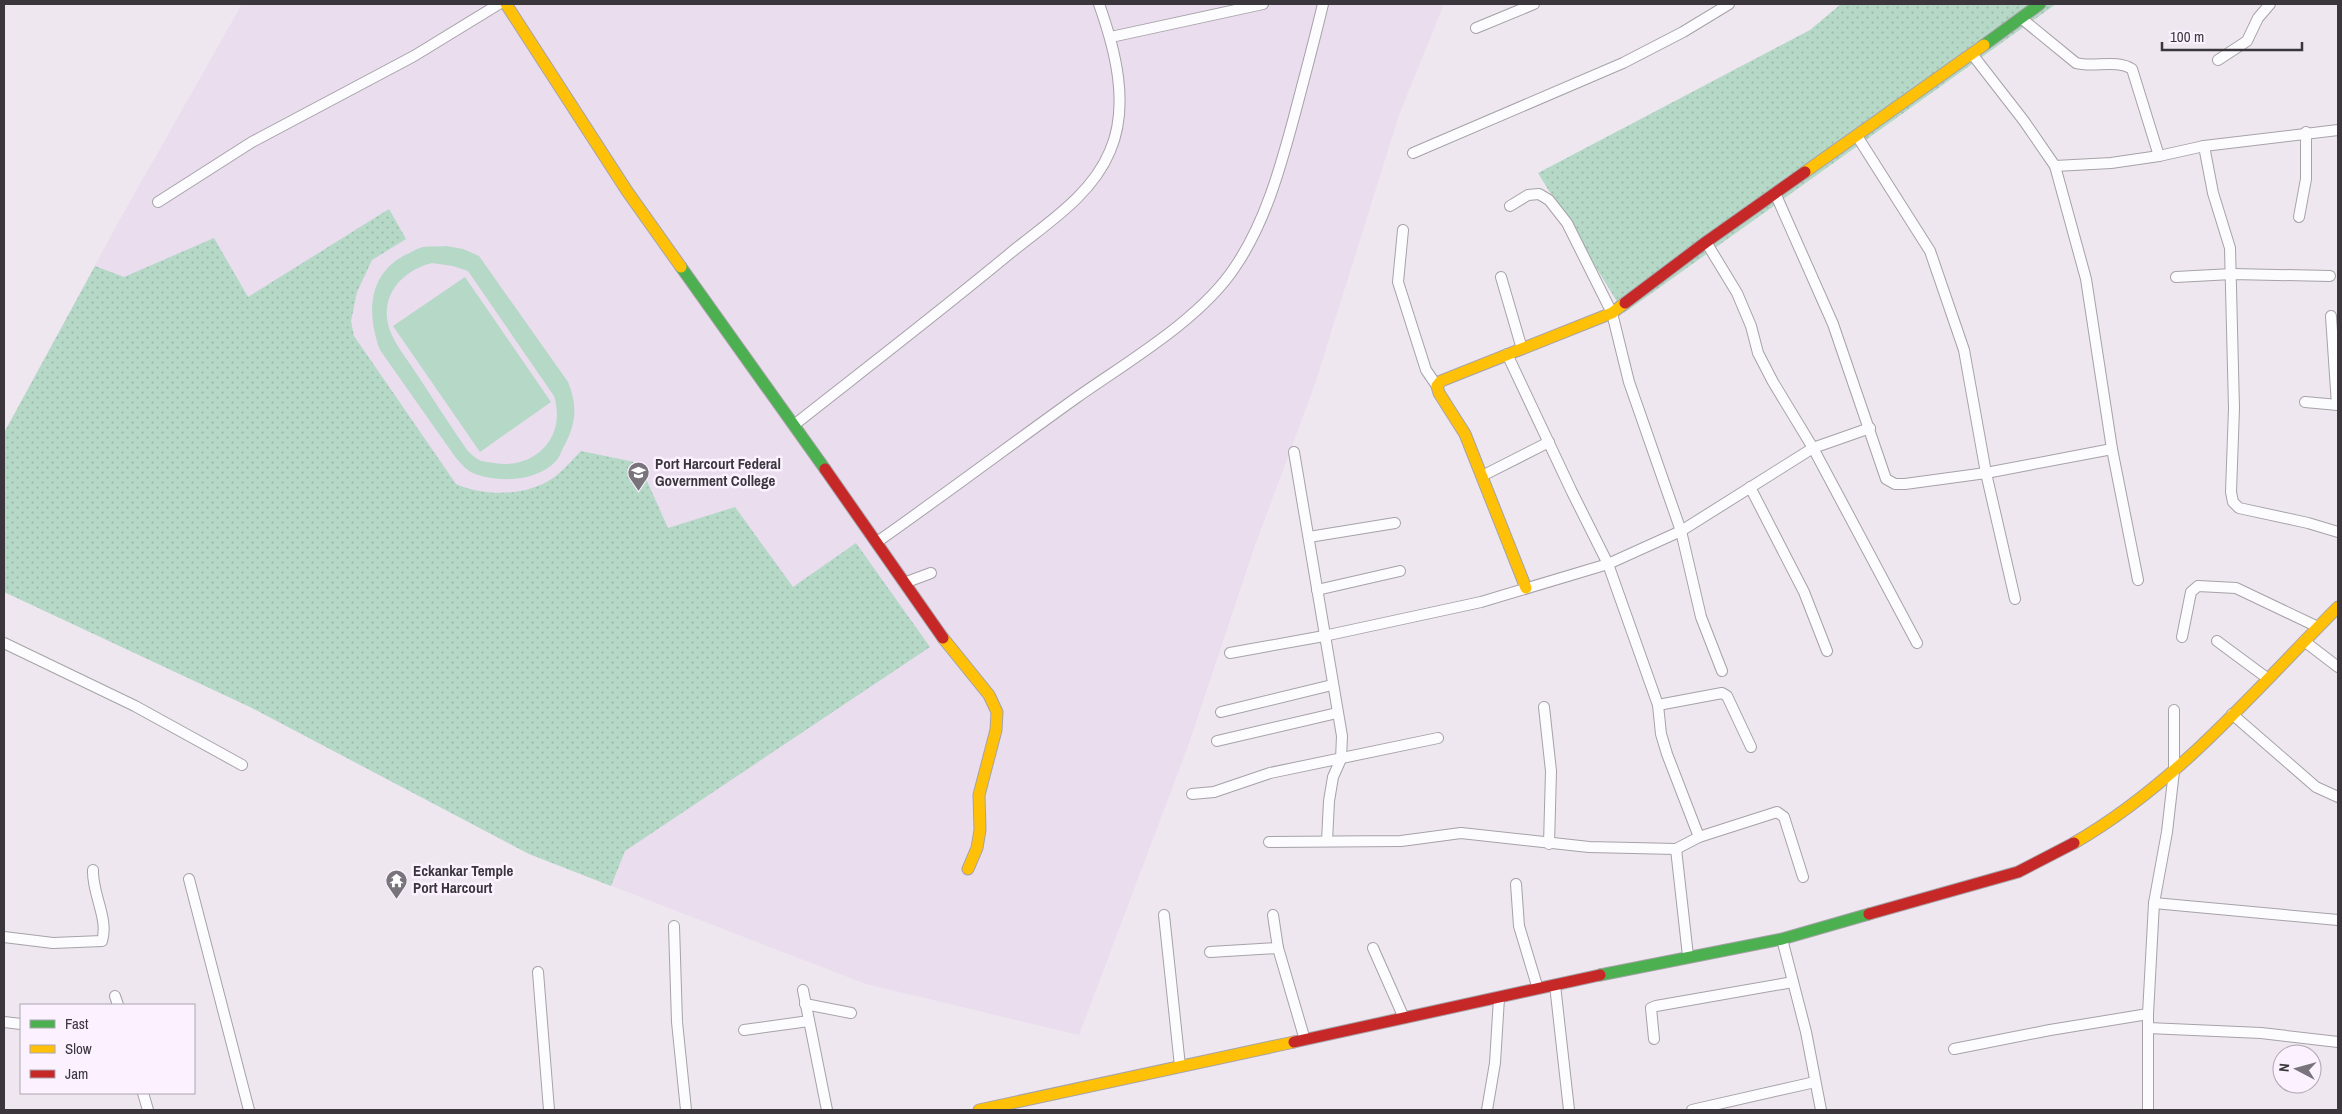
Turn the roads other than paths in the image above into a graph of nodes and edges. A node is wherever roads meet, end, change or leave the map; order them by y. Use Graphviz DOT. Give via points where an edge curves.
graph roads {
  1 [pos="499,4"];
  2 [pos="506,4"];
  3 [pos="1099,4"];
  4 [pos="1263,4"];
  5 [pos="1323,4"];
  6 [pos="1534,4"];
  7 [pos="1729,4"];
  8 [pos="2040,4"];
  9 [pos="2270,4"];
  10 [pos="2021,18"];
  11 [pos="1476,28"];
  12 [pos="1111,37"];
  13 [pos="1972,54"];
  14 [pos="2218,60"];
  15 [pos="2338,130"];
  16 [pos="2306,132"];
  17 [pos="1857,136"];
  18 [pos="2204,146"];
  19 [pos="1413,153"];
  20 [pos="2159,156"];
  21 [pos="2055,166"];
  22 [pos="1775,194"];
  23 [pos="158,202"];
  24 [pos="1510,206"];
  25 [pos="2299,217"];
  26 [pos="1403,230"];
  27 [pos="1706,242"];
  28 [pos="2232,274"];
  29 [pos="2330,276"];
  30 [pos="1501,277"];
  31 [pos="2176,277"];
  32 [pos="1612,313"];
  33 [pos="2331,316"];
  34 [pos="1522,349"];
  35 [pos="1507,354"];
  36 [pos="1437,386"];
  37 [pos="2305,402"];
  38 [pos="2337,405"];
  39 [pos="794,425"];
  40 [pos="1870,428"];
  41 [pos="1549,442"];
  42 [pos="1813,448"];
  43 [pos="2112,449"];
  44 [pos="1294,452"];
  45 [pos="1986,473"];
  46 [pos="1482,476"];
  47 [pos="1750,487"];
  48 [pos="1395,523"];
  49 [pos="1681,531"];
  50 [pos="2338,532"];
  51 [pos="1309,537"];
  52 [pos="877,542"];
  53 [pos="1608,564"];
  54 [pos="1400,571"];
  55 [pos="931,573"];
  56 [pos="2138,580"];
  57 [pos="904,583"];
  58 [pos="1526,588"];
  59 [pos="1317,590"];
  60 [pos="2015,599"];
  61 [pos="2338,607"];
  62 [pos="2318,627"];
  63 [pos="1324,636"];
  64 [pos="2182,638"];
  65 [pos="2217,641"];
  66 [pos="2304,641"];
  67 [pos="4,643"];
  68 [pos="1916,643"];
  69 [pos="1828,651"];
  70 [pos="1230,654"];
  71 [pos="2338,667"];
  72 [pos="1722,672"];
  73 [pos="2267,678"];
  74 [pos="1332,685"];
  75 [pos="1658,705"];
  76 [pos="1544,708"];
  77 [pos="2174,710"];
  78 [pos="1221,712"];
  79 [pos="1337,713"];
  80 [pos="2232,714"];
  81 [pos="1438,738"];
  82 [pos="1217,741"];
  83 [pos="1751,747"];
  84 [pos="1340,759"];
  85 [pos="242,765"];
  86 [pos="2174,772"];
  87 [pos="1192,794"];
  88 [pos="2338,797"];
  89 [pos="1699,837"];
  90 [pos="1327,841"];
  91 [pos="1269,842"];
  92 [pos="1549,844"];
  93 [pos="1676,849"];
  94 [pos="968,869"];
  95 [pos="93,870"];
  96 [pos="1802,877"];
  97 [pos="189,879"];
  98 [pos="1516,884"];
  99 [pos="2154,903"];
  100 [pos="1164,915"];
  101 [pos="1273,915"];
  102 [pos="2338,920"];
  103 [pos="674,926"];
  104 [pos="4,936"];
  105 [pos="1782,939"];
  106 [pos="1278,948"];
  107 [pos="1373,948"];
  108 [pos="1210,952"];
  109 [pos="1688,956"];
  110 [pos="538,972"];
  111 [pos="1792,982"];
  112 [pos="1555,985"];
  113 [pos="1538,989"];
  114 [pos="803,990"];
  115 [pos="1499,998"];
  116 [pos="805,1004"];
  117 [pos="851,1013"];
  118 [pos="2148,1014"];
  119 [pos="1404,1018"];
  120 [pos="4,1022"];
  121 [pos="809,1022"];
  122 [pos="20,1024"];
  123 [pos="2148,1028"];
  124 [pos="744,1030"];
  125 [pos="1654,1039"];
  126 [pos="1305,1040"];
  127 [pos="2338,1042"];
  128 [pos="1954,1049"];
  129 [pos="1180,1066"];
  130 [pos="1816,1082"];
  131 [pos="143,1094"];
  132 [pos="148,1110"];
  133 [pos="249,1110"];
  134 [pos="549,1110"];
  135 [pos="686,1110"];
  136 [pos="827,1110"];
  137 [pos="979,1110"];
  138 [pos="1487,1110"];
  139 [pos="1569,1110"];
  140 [pos="1692,1110"];
  141 [pos="1821,1110"];
  142 [pos="2148,1110"];
  1 -- 23 [label="street" via="414,56 252,142"];
  2 -- 39 [label="street" via="627,191"];
  3 -- 12 [label="street"];
  4 -- 12 [label="street"];
  5 -- 52 [label="street" via="1286,146 1264,212 1240,260 1212,297 1151,345"];
  6 -- 11 [label="street"];
  7 -- 19 [label="street" via="1623,63"];
  8 -- 10 [label="street"];
  9 -- 14 [label="street" via="2258,18 2247,41"];
  10 -- 13 [label="street"];
  10 -- 20 [label="street" via="2076,63 2120,65 2132,69"];
  12 -- 39 [label="street" via="1120,95 1117,130 1104,165 1086,190"];
  13 -- 17 [label="street"];
  13 -- 21 [label="street"];
  15 -- 16 [label="street"];
  16 -- 18 [label="street"];
  16 -- 25 [label="street" via="2306,179"];
  17 -- 22 [label="street"];
  17 -- 45 [label="street" via="1930,251 1964,350"];
  18 -- 20 [label="street"];
  18 -- 28 [label="street" via="2213,193 2230,248"];
  20 -- 21 [label="street"];
  21 -- 43 [label="street" via="2086,279"];
  22 -- 27 [label="street"];
  22 -- 40 [label="street" via="1833,324"];
  24 -- 32 [label="street" via="1528,195 1539,194 1549,200 1567,223"];
  26 -- 36 [label="street" via="1398,282 1426,370"];
  27 -- 32 [label="street"];
  27 -- 42 [label="street" via="1737,293 1769,375"];
  28 -- 29 [label="street"];
  28 -- 31 [label="street"];
  28 -- 50 [label="street" via="2233,502 2239,508"];
  30 -- 34 [label="street"];
  32 -- 34 [label="street"];
  32 -- 49 [label="street" via="1630,382"];
  33 -- 38 [label="street"];
  34 -- 35 [label="street"];
  35 -- 36 [label="street" via="1441,381"];
  35 -- 41 [label="street"];
  36 -- 46 [label="street" via="1464,434"];
  37 -- 38 [label="street"];
  39 -- 52 [label="street"];
  40 -- 42 [label="street"];
  40 -- 45 [label="street" via="1886,479 1895,484"];
  41 -- 46 [label="street"];
  41 -- 53 [label="street"];
  42 -- 47 [label="street"];
  42 -- 68 [label="street"];
  43 -- 45 [label="street"];
  43 -- 56 [label="street"];
  44 -- 51 [label="street"];
  45 -- 60 [label="street"];
  46 -- 58 [label="street"];
  47 -- 49 [label="street"];
  47 -- 69 [label="street" via="1804,592"];
  48 -- 51 [label="street"];
  49 -- 53 [label="street"];
  49 -- 72 [label="street" via="1701,617"];
  51 -- 59 [label="street"];
  52 -- 57 [label="street"];
  53 -- 58 [label="street"];
  53 -- 75 [label="street"];
  54 -- 59 [label="street"];
  55 -- 57 [label="street"];
  57 -- 94 [label="street" via="926,617 989,695 997,712 996,730 980,795 980,830"];
  58 -- 63 [label="street" via="1481,602"];
  59 -- 63 [label="street"];
  61 -- 62 [label="street"];
  62 -- 64 [label="street" via="2236,588 2198,586 2191,592"];
  62 -- 66 [label="street"];
  63 -- 70 [label="street"];
  63 -- 74 [label="street"];
  65 -- 73 [label="street"];
  66 -- 71 [label="street"];
  66 -- 73 [label="street"];
  67 -- 85 [label="street" via="136,706"];
  73 -- 80 [label="street"];
  74 -- 78 [label="street"];
  74 -- 79 [label="street"];
  75 -- 83 [label="street" via="1722,692 1727,696"];
  75 -- 89 [label="street" via="1667,754"];
  76 -- 92 [label="street" via="1551,771"];
  77 -- 86 [label="street"];
  79 -- 82 [label="street"];
  79 -- 84 [label="street" via="1342,736"];
  80 -- 86 [label="street"];
  80 -- 88 [label="street" via="2316,787"];
  81 -- 84 [label="street"];
  84 -- 87 [label="street" via="1270,773 1214,792"];
  84 -- 90 [label="street" via="1330,793"];
  86 -- 99 [label="street"];
  86 -- 105 [label="street" via="2094,832 2050,858 2018,872"];
  89 -- 93 [label="street"];
  89 -- 96 [label="street" via="1777,812 1781,814"];
  90 -- 91 [label="street"];
  90 -- 92 [label="street" via="1401,841 1461,834"];
  92 -- 93 [label="street"];
  93 -- 109 [label="street"];
  95 -- 104 [label="street" via="92,880 105,932 102,941 54,943"];
  97 -- 133 [label="street"];
  98 -- 113 [label="street" via="1519,926"];
  99 -- 102 [label="street"];
  99 -- 118 [label="street"];
  100 -- 129 [label="street"];
  101 -- 106 [label="street"];
  103 -- 135 [label="street" via="677,1022"];
  105 -- 109 [label="street"];
  105 -- 111 [label="street"];
  106 -- 108 [label="street"];
  106 -- 126 [label="street"];
  107 -- 119 [label="street"];
  109 -- 112 [label="street"];
  110 -- 134 [label="street"];
  111 -- 125 [label="street" via="1656,1006 1650,1014"];
  111 -- 130 [label="street"];
  112 -- 113 [label="street"];
  112 -- 139 [label="street"];
  113 -- 115 [label="street"];
  114 -- 116 [label="street"];
  115 -- 119 [label="street"];
  115 -- 138 [label="street"];
  116 -- 117 [label="street"];
  116 -- 121 [label="street"];
  118 -- 123 [label="street"];
  118 -- 128 [label="street"];
  119 -- 126 [label="street"];
  120 -- 122 [label="street"];
  121 -- 124 [label="street"];
  121 -- 136 [label="street"];
  123 -- 127 [label="street" via="2261,1033"];
  123 -- 142 [label="street"];
  126 -- 129 [label="street"];
  129 -- 137 [label="street"];
  130 -- 140 [label="street"];
  130 -- 141 [label="street"];
  131 -- 132 [label="street"];
}
